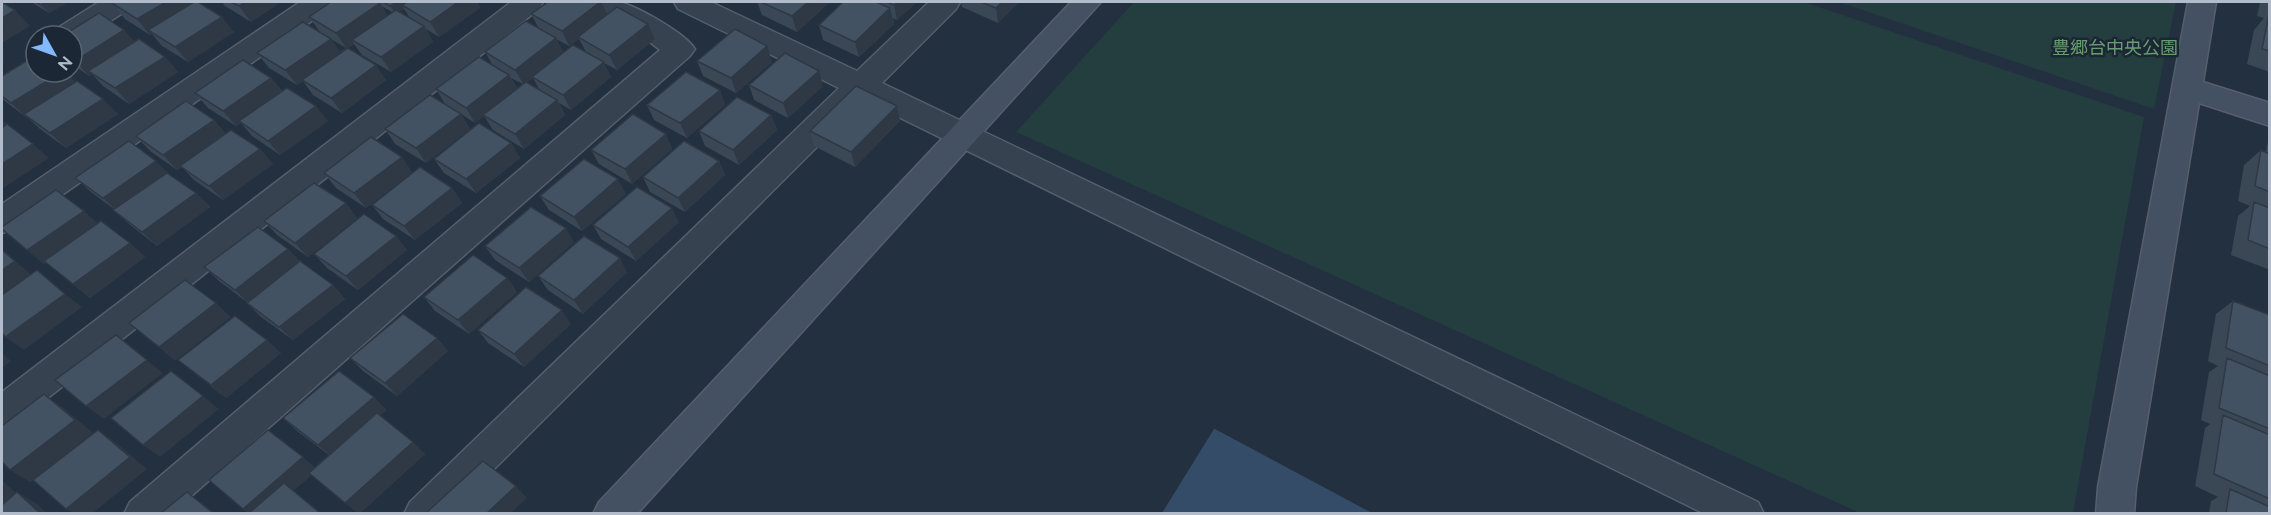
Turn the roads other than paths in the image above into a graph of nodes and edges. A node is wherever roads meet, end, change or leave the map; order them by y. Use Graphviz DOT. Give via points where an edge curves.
graph roads {
  1 [pos="119,2"];
  2 [pos="319,2"];
  3 [pos="529,2"];
  4 [pos="595,2"];
  5 [pos="688,2"];
  6 [pos="946,2"];
  7 [pos="1087,2"];
  8 [pos="2202,2"];
  9 [pos="727,9"];
  10 [pos="84,24"];
  11 [pos="861,85"];
  12 [pos="2187,88"];
  13 [pos="2270,116"];
  14 [pos="963,136"];
  15 [pos="2,220"];
  16 [pos="2,413"];
  17 [pos="142,513"];
  18 [pos="423,513"];
  19 [pos="612,513"];
  20 [pos="1745,513"];
  21 [pos="2115,513"];
  1 -- 10 [label="street"];
  2 -- 15 [label="street"];
  3 -- 16 [label="street"];
  4 -- 17 [label="street" via="655,31 680,49"];
  5 -- 9 [label="street"];
  6 -- 11 [label="street"];
  7 -- 14 [label="street"];
  8 -- 12 [label="street"];
  9 -- 11 [label="street"];
  11 -- 14 [label="street"];
  11 -- 18 [label="street"];
  12 -- 13 [label="street"];
  12 -- 21 [label="street"];
  14 -- 19 [label="street"];
  14 -- 20 [label="street"];
}
